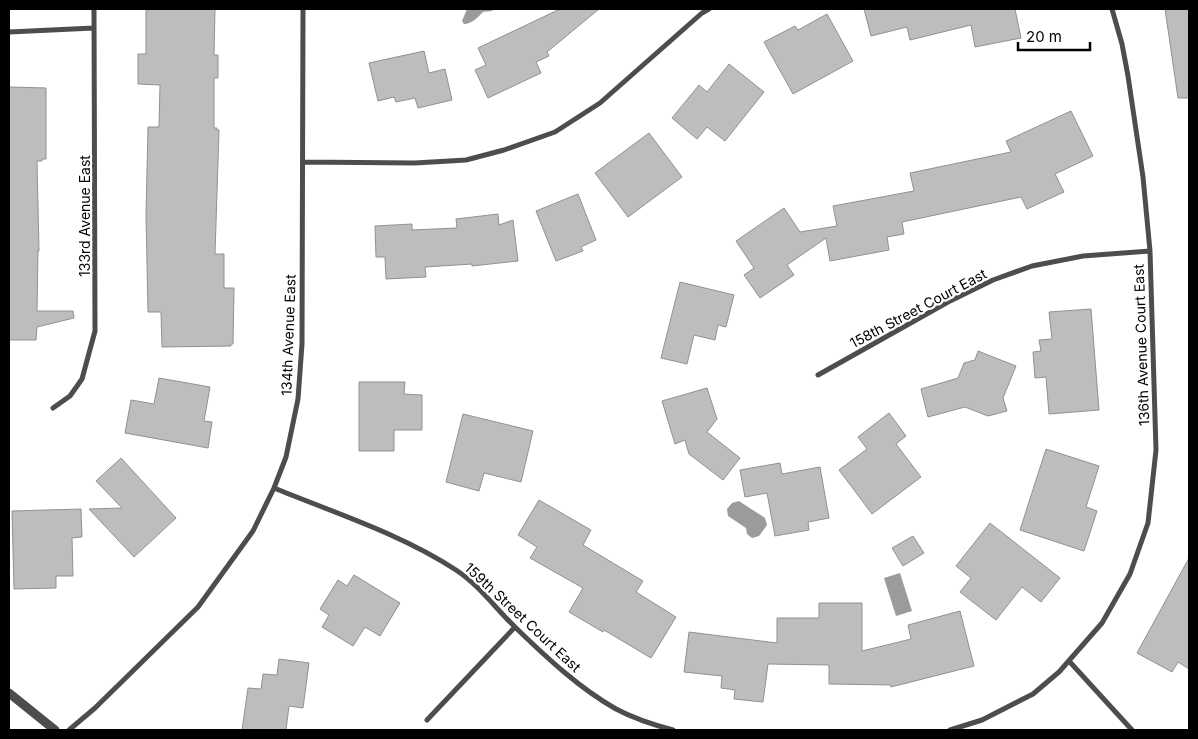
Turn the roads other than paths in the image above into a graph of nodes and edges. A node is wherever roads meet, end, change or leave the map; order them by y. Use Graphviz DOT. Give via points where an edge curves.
graph roads {
  1 [pos="94,9"];
  2 [pos="303,9"];
  3 [pos="709,9"];
  4 [pos="1112,9"];
  5 [pos="94,28"];
  6 [pos="9,32"];
  7 [pos="303,162"];
  8 [pos="1150,251"];
  9 [pos="818,375"];
  10 [pos="52,408"];
  11 [pos="274,488"];
  12 [pos="515,627"];
  13 [pos="1070,661"];
  14 [pos="9,693"];
  15 [pos="428,720"];
  16 [pos="55,730"];
  17 [pos="70,730"];
  18 [pos="672,730"];
  19 [pos="950,730"];
  20 [pos="1132,730"];
  1 -- 5 [label="street, 133rd Avenue East"];
  2 -- 7 [label="street, 134th Avenue East"];
  3 -- 7 [label="street" via="600,103 555,132 466,160"];
  4 -- 8 [label="street, 136th Avenue Court East" via="1128,76"];
  5 -- 6 [label="street"];
  5 -- 10 [label="street, 133rd Avenue East" via="95,331 82,379 70,396"];
  7 -- 11 [label="street, 134th Avenue East" via="302,344 298,399 286,457"];
  8 -- 9 [label="street, 158th Street Court East" via="1083,256 1032,266 993,280"];
  8 -- 13 [label="street, 136th Avenue Court East" via="1156,450 1148,523 1130,574 1102,623"];
  11 -- 12 [label="street, 159th Street Court East" via="426,552 458,571"];
  11 -- 17 [label="street, 134th Avenue East" via="254,531 198,607"];
  12 -- 15 [label="street"];
  12 -- 18 [label="street, 159th Street Court East" via="584,688 617,709"];
  13 -- 19 [label="street" via="1033,694 982,720"];
  13 -- 20 [label="street"];
  14 -- 16 [label="street"];
}
